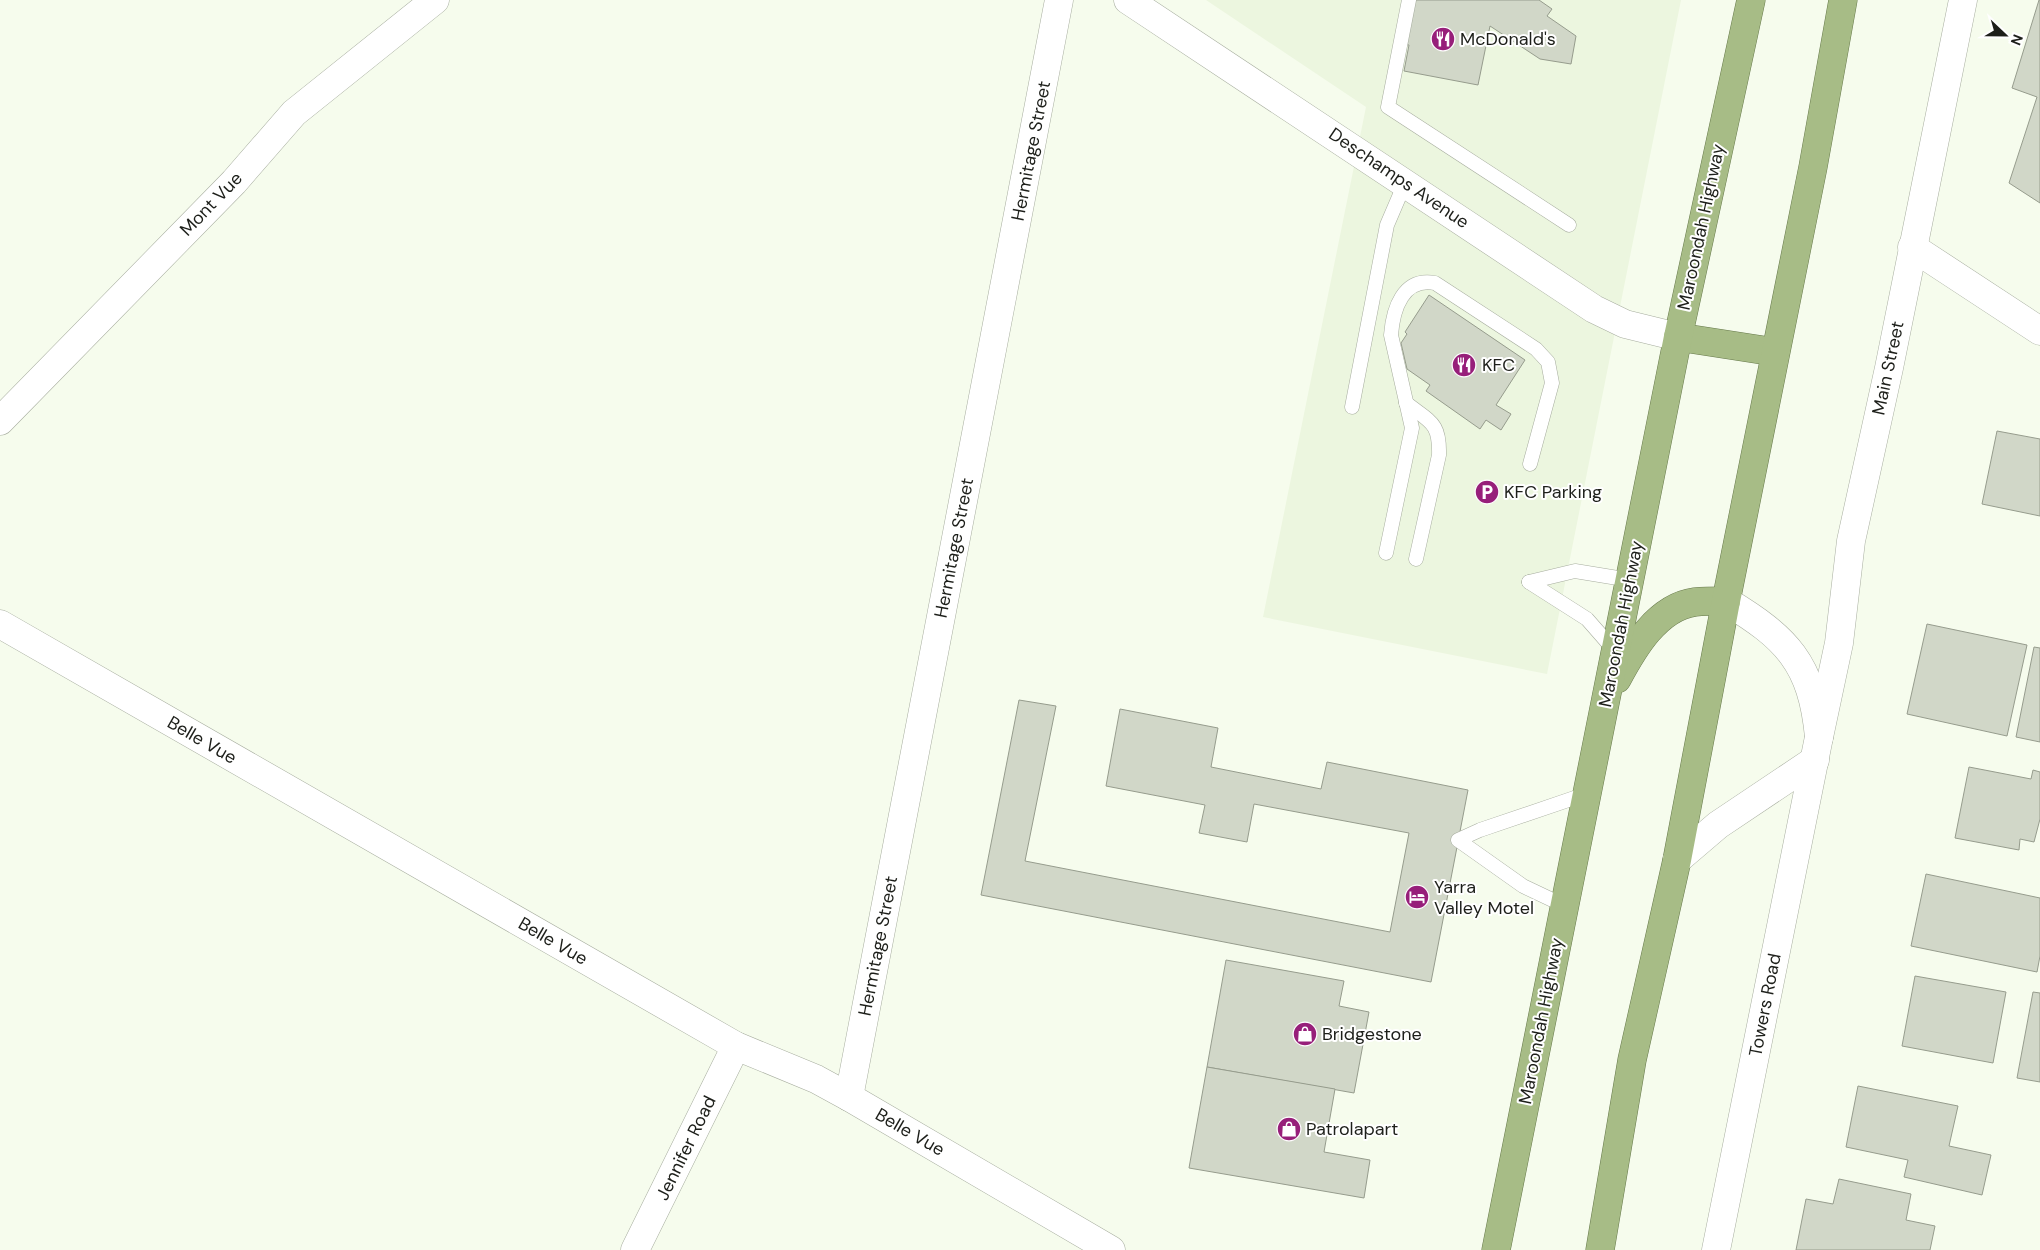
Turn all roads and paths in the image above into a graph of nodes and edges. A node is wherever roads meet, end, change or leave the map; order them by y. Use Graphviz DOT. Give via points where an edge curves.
graph roads {
  1 [pos="435,0"];
  2 [pos="1060,0"];
  3 [pos="1128,0"];
  4 [pos="1409,0"];
  5 [pos="1751,0"];
  6 [pos="1843,0"];
  7 [pos="1963,0"];
  8 [pos="1405,183"];
  9 [pos="1569,225"];
  10 [pos="1912,247"];
  11 [pos="2040,331"];
  12 [pos="1678,337"];
  13 [pos="1775,352"];
  14 [pos="1406,403"];
  15 [pos="1352,407"];
  16 [pos="0,421"];
  17 [pos="1530,464"];
  18 [pos="1386,553"];
  19 [pos="1416,559"];
  20 [pos="1630,580"];
  21 [pos="1726,600"];
  22 [pos="0,624"];
  23 [pos="1616,652"];
  24 [pos="1605,703"];
  25 [pos="1817,748"];
  26 [pos="1586,794"];
  27 [pos="1677,860"];
  28 [pos="1563,905"];
  29 [pos="736,1046"];
  30 [pos="849,1097"];
  31 [pos="635,1250"];
  32 [pos="1110,1250"];
  33 [pos="1496,1250"];
  34 [pos="1600,1250"];
  35 [pos="1716,1250"];
  1 -- 16 [label="street, Mont Vue" via="294,113 234,182"];
  2 -- 30 [label="street, Hermitage Street"];
  3 -- 8 [label="street, Deschamps Avenue"];
  4 -- 9 [label="lane" via="1388,107"];
  5 -- 12 [label="highway, Maroondah Highway"];
  6 -- 13 [label="highway"];
  7 -- 10 [label="street, Main Street"];
  8 -- 12 [label="street, Deschamps Avenue" via="1594,309 1625,324"];
  8 -- 15 [label="lane" via="1387,225"];
  10 -- 11 [label="street"];
  10 -- 25 [label="street, Main Street" via="1851,541 1839,643"];
  12 -- 13 [label="highway"];
  12 -- 20 [label="highway, Maroondah Highway"];
  13 -- 21 [label="highway"];
  14 -- 17 [label="lane" via="1391,335 1395,312 1401,296 1414,284 1435,283 1536,349 1548,362 1552,383"];
  14 -- 18 [label="lane" via="1412,428"];
  14 -- 19 [label="lane" via="1435,426 1439,438 1439,455"];
  20 -- 23 [label="highway, Maroondah Highway"];
  20 -- 23 [label="lane" via="1574,571 1529,582 1587,619"];
  21 -- 24 [label="highway" via="1694,602 1662,618 1636,648"];
  21 -- 25 [label="street" via="1774,632 1794,656 1814,700"];
  21 -- 27 [label="highway"];
  22 -- 29 [label="street, Belle Vue"];
  23 -- 24 [label="highway, Maroondah Highway"];
  24 -- 26 [label="highway, Maroondah Highway"];
  25 -- 27 [label="street"];
  25 -- 35 [label="street, Towers Road"];
  26 -- 28 [label="highway, Maroondah Highway"];
  26 -- 28 [label="lane" via="1458,840 1522,886"];
  27 -- 34 [label="highway" via="1632,1060"];
  28 -- 33 [label="highway, Maroondah Highway"];
  29 -- 30 [label="street, Belle Vue" via="816,1079"];
  29 -- 31 [label="street, Jennifer Road"];
  30 -- 32 [label="street, Belle Vue"];
}
